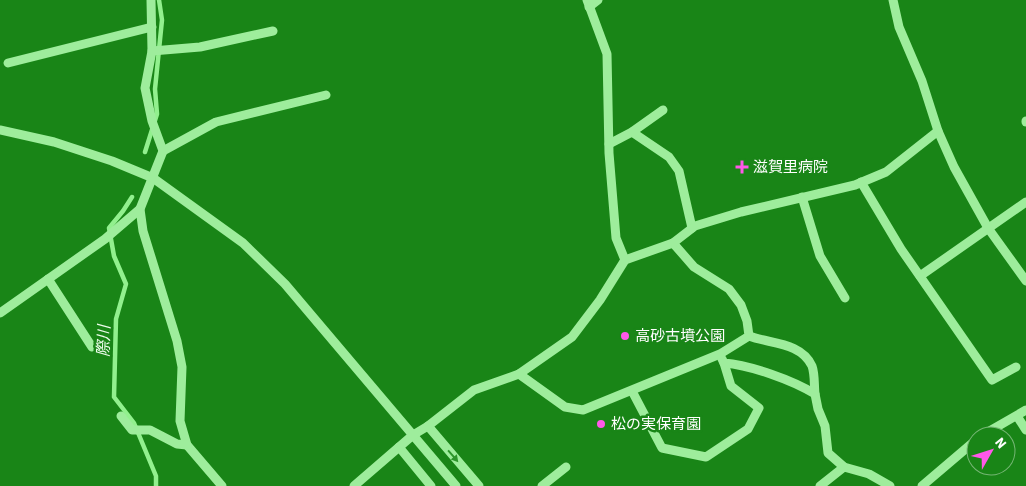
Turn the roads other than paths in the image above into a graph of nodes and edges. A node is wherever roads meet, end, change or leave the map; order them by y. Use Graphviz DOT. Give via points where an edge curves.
graph roads {
  1 [pos="151,0"];
  2 [pos="598,0"];
  3 [pos="893,0"];
  4 [pos="588,4"];
  5 [pos="152,27"];
  6 [pos="273,31"];
  7 [pos="153,51"];
  8 [pos="8,63"];
  9 [pos="326,95"];
  10 [pos="663,110"];
  11 [pos="0,130"];
  12 [pos="938,131"];
  13 [pos="632,132"];
  14 [pos="609,144"];
  15 [pos="163,151"];
  16 [pos="151,177"];
  17 [pos="861,182"];
  18 [pos="802,197"];
  19 [pos="1026,202"];
  20 [pos="140,209"];
  21 [pos="692,228"];
  22 [pos="988,228"];
  23 [pos="673,243"];
  24 [pos="624,260"];
  25 [pos="920,276"];
  26 [pos="48,279"];
  27 [pos="1026,281"];
  28 [pos="845,298"];
  29 [pos="0,313"];
  30 [pos="749,336"];
  31 [pos="92,347"];
  32 [pos="722,359"];
  33 [pos="1016,367"];
  34 [pos="519,374"];
  35 [pos="632,391"];
  36 [pos="815,394"];
  37 [pos="1026,410"];
  38 [pos="121,416"];
  39 [pos="1017,416"];
  40 [pos="428,426"];
  41 [pos="999,426"];
  42 [pos="1026,430"];
  43 [pos="413,435"];
  44 [pos="187,445"];
  45 [pos="399,447"];
  46 [pos="966,449"];
  47 [pos="566,467"];
  48 [pos="844,467"];
  49 [pos="222,486"];
  50 [pos="354,486"];
  51 [pos="431,486"];
  52 [pos="456,486"];
  53 [pos="478,486"];
  54 [pos="542,486"];
  55 [pos="820,486"];
  56 [pos="890,486"];
  57 [pos="922,486"];
  1 -- 5 [label="street"];
  2 -- 4 [label="street"];
  3 -- 12 [label="street" via="899,27 922,81"];
  4 -- 14 [label="street" via="607,54"];
  5 -- 7 [label="street"];
  5 -- 8 [label="street"];
  6 -- 7 [label="street" via="200,47"];
  7 -- 15 [label="street" via="146,88 152,121"];
  9 -- 15 [label="street" via="216,122"];
  10 -- 13 [label="street"];
  11 -- 16 [label="street" via="54,142"];
  12 -- 17 [label="street" via="886,172"];
  12 -- 22 [label="street"];
  13 -- 14 [label="street"];
  13 -- 21 [label="street" via="669,158 679,171"];
  14 -- 24 [label="street" via="616,238"];
  15 -- 16 [label="street"];
  16 -- 20 [label="street"];
  16 -- 43 [label="street" via="243,243 285,284"];
  17 -- 18 [label="street"];
  17 -- 25 [label="street"];
  18 -- 21 [label="street"];
  18 -- 28 [label="street" via="820,256"];
  19 -- 22 [label="street"];
  20 -- 26 [label="street" via="105,239"];
  20 -- 44 [label="street" via="142,231 177,341 182,367 180,420"];
  21 -- 23 [label="street"];
  22 -- 25 [label="street"];
  22 -- 27 [label="street"];
  23 -- 24 [label="street"];
  23 -- 30 [label="street" via="694,267 729,288 741,305"];
  24 -- 34 [label="street" via="572,337"];
  25 -- 33 [label="street" via="992,380"];
  26 -- 29 [label="street"];
  26 -- 31 [label="street"];
  30 -- 32 [label="street"];
  30 -- 36 [label="street" via="792,347 803,355 812,366"];
  32 -- 35 [label="street"];
  32 -- 35 [label="street" via="731,386 759,408 748,429 706,457 662,448"];
  32 -- 36 [label="street"];
  34 -- 35 [label="street" via="565,407 583,410"];
  34 -- 40 [label="street" via="474,390"];
  36 -- 48 [label="street" via="826,426 828,453"];
  37 -- 39 [label="street"];
  38 -- 44 [label="street" via="132,430 147,430 177,444"];
  39 -- 41 [label="street"];
  39 -- 42 [label="street"];
  40 -- 43 [label="street"];
  40 -- 53 [label="street, one-way"];
  43 -- 45 [label="street"];
  43 -- 52 [label="street"];
  44 -- 49 [label="street"];
  45 -- 50 [label="street"];
  45 -- 51 [label="street"];
  46 -- 57 [label="street"];
  47 -- 54 [label="street"];
  48 -- 55 [label="street"];
  48 -- 56 [label="street" via="869,474"];
}
